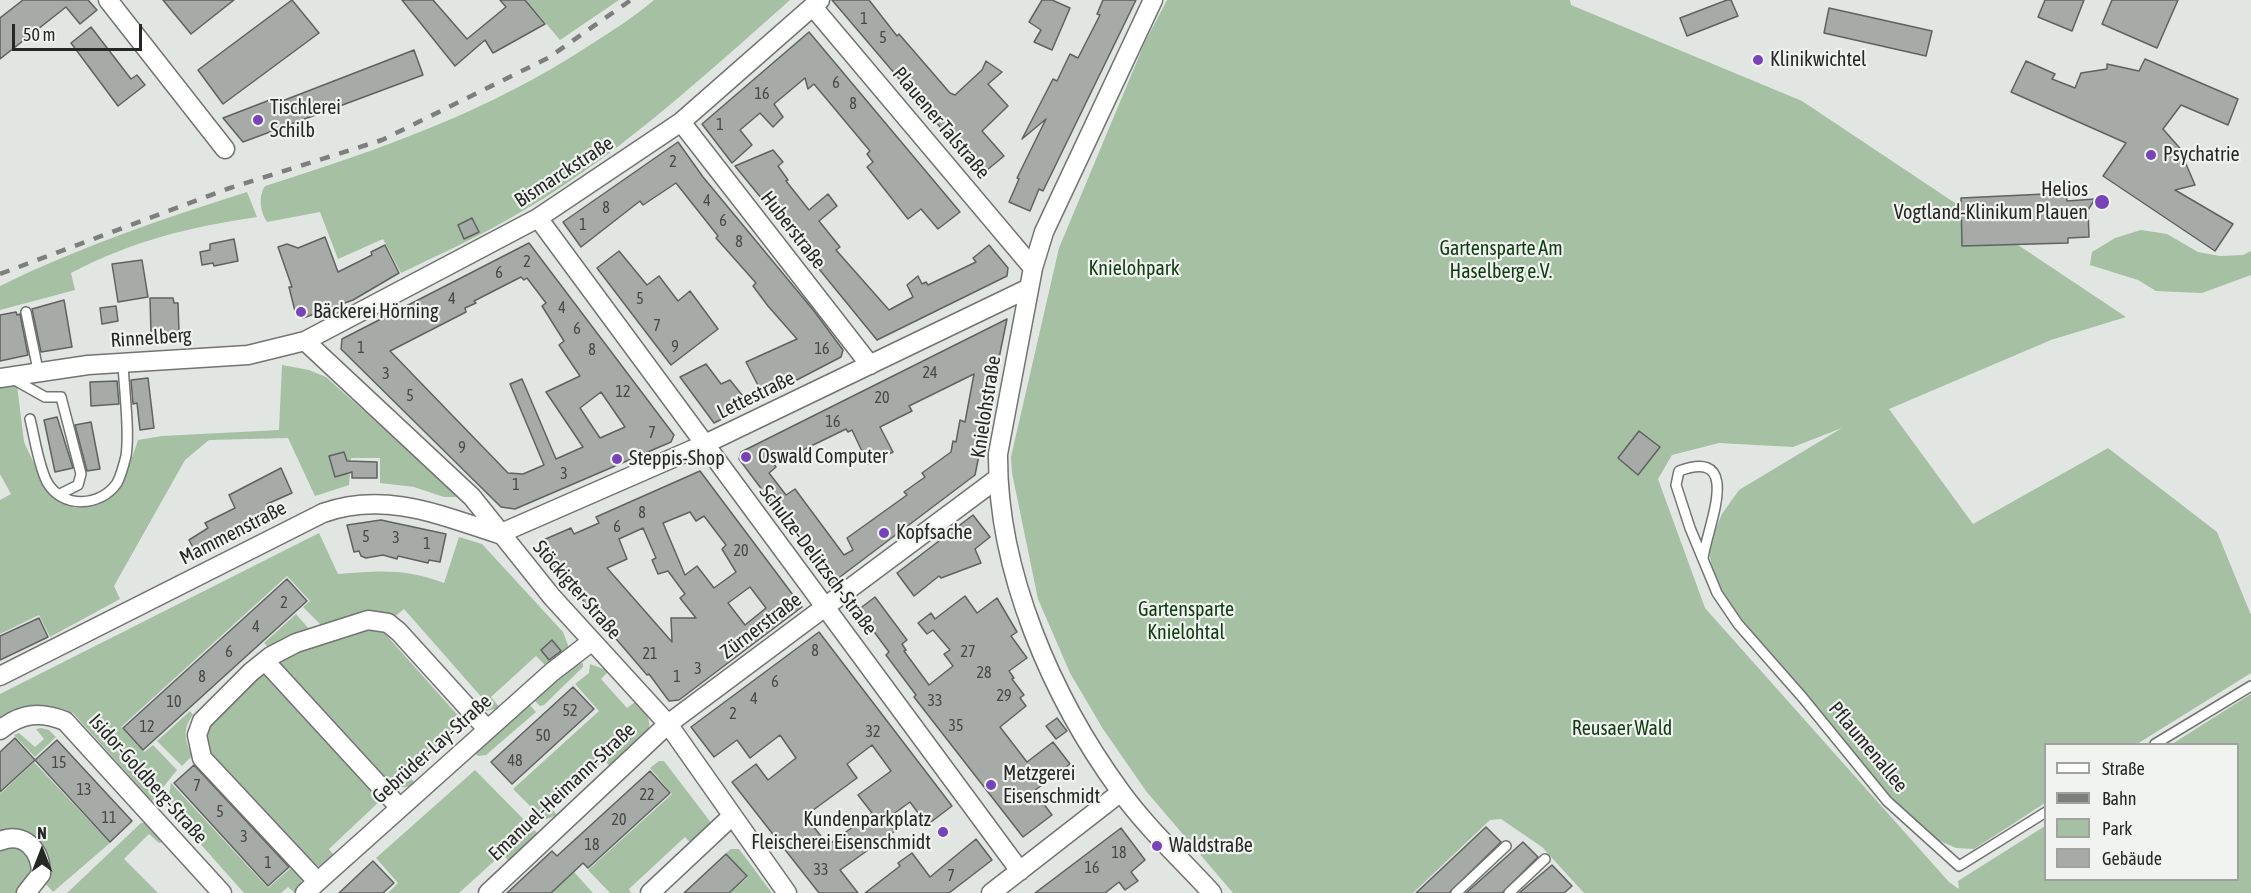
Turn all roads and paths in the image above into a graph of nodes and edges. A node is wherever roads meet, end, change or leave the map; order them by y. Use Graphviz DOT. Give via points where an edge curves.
graph roads {
  1 [pos="108,0"];
  2 [pos="1153,0"];
  3 [pos="816,3"];
  4 [pos="681,122"];
  5 [pos="225,149"];
  6 [pos="538,218"];
  7 [pos="1034,268"];
  8 [pos="1029,288"];
  9 [pos="26,312"];
  10 [pos="305,341"];
  11 [pos="123,363"];
  12 [pos="870,365"];
  13 [pos="38,370"];
  14 [pos="4,377"];
  15 [pos="30,419"];
  16 [pos="705,444"];
  17 [pos="998,478"];
  18 [pos="60,495"];
  19 [pos="500,534"];
  20 [pos="1703,559"];
  21 [pos="825,606"];
  22 [pos="591,642"];
  23 [pos="265,661"];
  24 [pos="0,676"];
  25 [pos="2251,686"];
  26 [pos="668,724"];
  27 [pos="486,729"];
  28 [pos="0,730"];
  29 [pos="2158,743"];
  30 [pos="1121,792"];
  31 [pos="400,808"];
  32 [pos="2044,813"];
  33 [pos="731,817"];
  34 [pos="0,841"];
  35 [pos="1506,846"];
  36 [pos="1545,859"];
  37 [pos="1020,871"];
  38 [pos="311,887"];
  39 [pos="26,893"];
  40 [pos="222,893"];
  41 [pos="488,893"];
  42 [pos="650,893"];
  43 [pos="788,893"];
  44 [pos="992,893"];
  45 [pos="1212,893"];
  46 [pos="1456,893"];
  47 [pos="1509,893"];
  1 -- 5 [label="street"];
  2 -- 7 [label="street, Knielohstraße" via="1044,232"];
  3 -- 4 [label="street, Bismarckstraße"];
  3 -- 7 [label="street, Plauener Talstraße"];
  4 -- 6 [label="street, Bismarckstraße"];
  4 -- 12 [label="street, Huberstraße"];
  6 -- 10 [label="street, Bismarckstraße"];
  6 -- 16 [label="street, Schulze-Delitzsch-Straße"];
  7 -- 8 [label="street, Knielohstraße"];
  8 -- 12 [label="street, Lettestraße"];
  8 -- 17 [label="street, Knielohstraße" via="998,454"];
  9 -- 13 [label="lane"];
  10 -- 11 [label="street, Rinnelberg" via="248,354"];
  10 -- 19 [label="street, Stöckigter Straße" via="472,496"];
  11 -- 13 [label="street, Rinnelberg"];
  11 -- 18 [label="lane" via="126,455 118,482 94,500 73,503"];
  12 -- 16 [label="street, Lettestraße"];
  13 -- 14 [label="street, Rinnelberg"];
  14 -- 18 [label="lane" via="45,398 61,397 81,474 78,485"];
  15 -- 18 [label="lane" via="47,483"];
  16 -- 19 [label="street, Lettestraße"];
  16 -- 21 [label="street, Schulze-Delitzsch-Straße"];
  17 -- 21 [label="street, Zürnerstraße"];
  17 -- 30 [label="street, Knielohstraße" via="1022,601 1035,640 1056,686"];
  19 -- 22 [label="street, Stöckigter Straße"];
  19 -- 24 [label="street, Mammenstraße" via="409,506 345,506 323,513"];
  20 -- 20 [label="lane, Pflaumenallee" via="1719,496 1715,476 1707,468 1691,467 1679,471 1676,486"];
  20 -- 32 [label="lane, Pflaumenallee" via="1738,624 1887,801 1959,866"];
  21 -- 26 [label="street, Zürnerstraße"];
  21 -- 37 [label="street, Schulze-Delitzsch-Straße"];
  22 -- 26 [label="street, Stöckigter Straße"];
  22 -- 27 [label="street, Gebrüder-Lay-Straße"];
  23 -- 27 [label="street" via="296,643 358,622 382,621 399,632"];
  23 -- 31 [label="street"];
  23 -- 38 [label="street" via="202,721 197,745 202,759"];
  25 -- 29 [label="lane"];
  26 -- 33 [label="street, Stöckigter Straße"];
  26 -- 41 [label="street, Emanuel-Heimann-Straße"];
  27 -- 31 [label="street, Gebrüder-Lay-Straße"];
  28 -- 40 [label="street, Isidor-Goldberg-Straße" via="25,715 40,714 65,721"];
  30 -- 37 [label="street"];
  30 -- 45 [label="street, Knielohstraße"];
  31 -- 38 [label="street, Gebrüder-Lay-Straße"];
  33 -- 42 [label="street"];
  33 -- 43 [label="street, Stöckigter Straße"];
  34 -- 39 [label="street" via="17,839 36,850 41,874"];
  35 -- 46 [label="lane"];
  36 -- 47 [label="lane"];
  37 -- 44 [label="street"];
}
